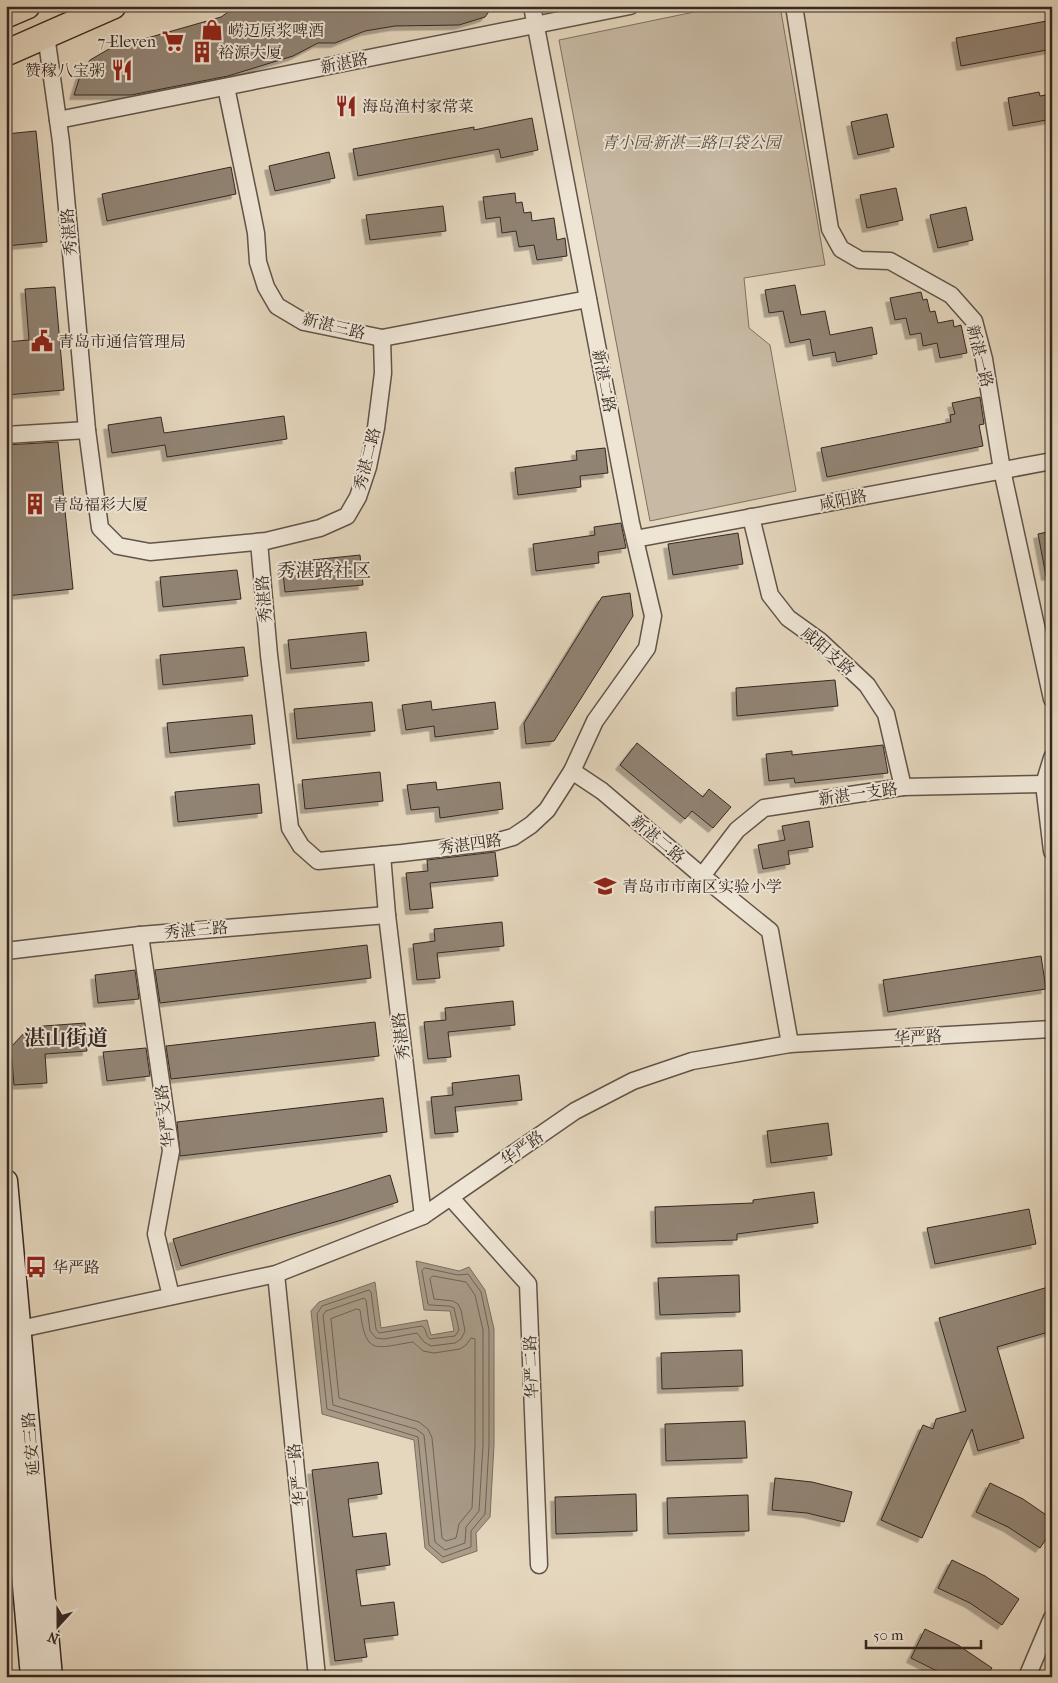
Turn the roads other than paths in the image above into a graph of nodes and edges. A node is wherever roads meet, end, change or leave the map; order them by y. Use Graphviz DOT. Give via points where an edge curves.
graph roads {
  1 [pos="27,6"];
  2 [pos="113,6"];
  3 [pos="532,6"];
  4 [pos="630,6"];
  5 [pos="794,6"];
  6 [pos="6,14"];
  7 [pos="535,25"];
  8 [pos="46,35"];
  9 [pos="6,53"];
  10 [pos="226,87"];
  11 [pos="58,120"];
  12 [pos="588,299"];
  13 [pos="382,338"];
  14 [pos="87,430"];
  15 [pos="6,435"];
  16 [pos="1052,461"];
  17 [pos="1002,470"];
  18 [pos="751,517"];
  19 [pos="635,539"];
  20 [pos="259,542"];
  21 [pos="1052,699"];
  22 [pos="595,721"];
  23 [pos="1052,758"];
  24 [pos="572,771"];
  25 [pos="1044,784"];
  26 [pos="903,787"];
  27 [pos="1052,852"];
  28 [pos="382,855"];
  29 [pos="702,876"];
  30 [pos="387,915"];
  31 [pos="140,935"];
  32 [pos="6,951"];
  33 [pos="1052,1030"];
  34 [pos="790,1044"];
  35 [pos="6,1181"];
  36 [pos="451,1198"];
  37 [pos="423,1216"];
  38 [pos="276,1274"];
  39 [pos="171,1296"];
  40 [pos="13,1331"];
  41 [pos="6,1380"];
  42 [pos="9,1434"];
  43 [pos="539,1565"];
  44 [pos="1052,1618"];
  45 [pos="32,1677"];
  46 [pos="51,1677"];
  47 [pos="317,1677"];
  48 [pos="1027,1677"];
  1 -- 6 [label="main road"];
  2 -- 8 [label="main road"];
  3 -- 7 [label="street, 新湛二路"];
  4 -- 7 [label="street, 新湛路"];
  5 -- 17 [label="street, 新湛一路" via="830,229 841,249 860,260 890,261 951,295 974,321 984,359"];
  7 -- 10 [label="street, 新湛路"];
  7 -- 12 [label="street, 新湛二路"];
  8 -- 9 [label="main road"];
  8 -- 11 [label="street, 秀湛路"];
  10 -- 11 [label="street, 新湛路"];
  10 -- 13 [label="street, 新湛三路" via="254,225 258,262 266,287 277,306 304,322"];
  11 -- 14 [label="street, 秀湛路"];
  12 -- 13 [label="street, 新湛三路"];
  12 -- 19 [label="street, 新湛二路"];
  13 -- 20 [label="street, 秀湛二路" via="376,428 368,467 358,497 347,516 320,528"];
  14 -- 15 [label="street"];
  14 -- 20 [label="street, 秀湛路" via="100,528 118,546 150,552"];
  16 -- 17 [label="street, 咸阳路"];
  17 -- 18 [label="street, 咸阳路"];
  17 -- 21 [label="street, 新湛一路"];
  18 -- 19 [label="street, 咸阳路"];
  18 -- 26 [label="street, 咸阳支路" via="770,595 788,618 820,641 867,685 886,714"];
  19 -- 22 [label="street, 新湛二路" via="653,616 647,648"];
  20 -- 28 [label="street, 秀湛路" via="290,828 301,846 318,861"];
  22 -- 24 [label="street, 秀湛四路"];
  23 -- 25 [label="street"];
  24 -- 28 [label="street, 秀湛四路" via="547,810 513,837 495,842"];
  24 -- 29 [label="street, 新湛二路" via="602,791"];
  25 -- 26 [label="street, 新湛一支路"];
  25 -- 27 [label="street"];
  26 -- 29 [label="street, 新湛一支路" via="764,808 737,830"];
  28 -- 30 [label="street, 秀湛路"];
  29 -- 34 [label="street, 新湛二路" via="770,930"];
  30 -- 31 [label="street, 秀湛三路"];
  30 -- 37 [label="street, 秀湛路"];
  31 -- 32 [label="street, 秀湛三路"];
  31 -- 39 [label="street, 华严支路" via="170,1151 156,1234"];
  33 -- 34 [label="street, 华严路"];
  34 -- 36 [label="street, 华严路" via="692,1060 633,1081 575,1111"];
  35 -- 40 [label="main road, 延安三路"];
  36 -- 37 [label="street, 华严路"];
  36 -- 43 [label="street, 华严二路" via="528,1284"];
  37 -- 38 [label="street, 华严路"];
  38 -- 39 [label="street, 华严路"];
  38 -- 47 [label="street, 华严一路"];
  39 -- 40 [label="street, 华严路"];
  40 -- 46 [label="main road, 延安三路"];
  41 -- 42 [label="main road, 延安三路"];
  42 -- 45 [label="main road, 延安三路"];
  44 -- 48 [label="street"];
}
